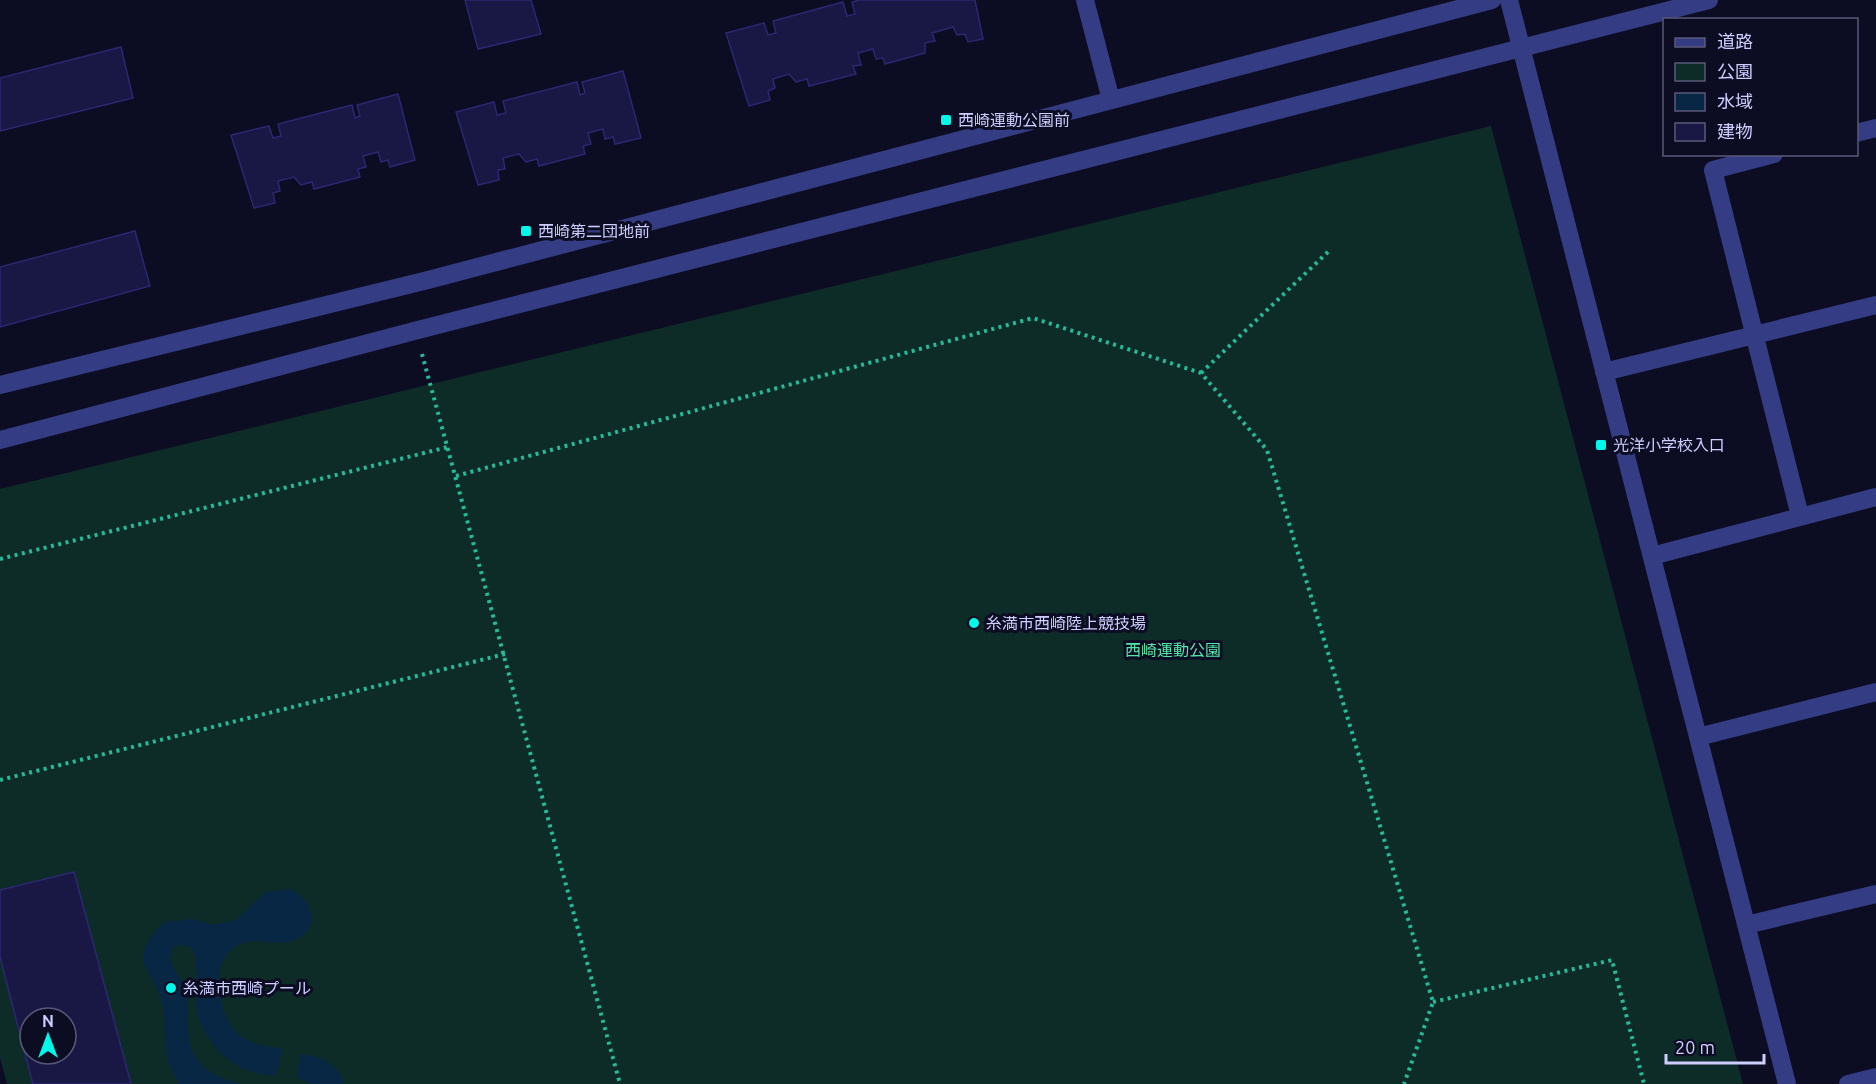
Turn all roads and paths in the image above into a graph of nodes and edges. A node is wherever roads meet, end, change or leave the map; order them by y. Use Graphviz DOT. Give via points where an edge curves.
graph roads {
  1 [pos="1085,0"];
  2 [pos="1492,0"];
  3 [pos="1509,0"];
  4 [pos="1709,0"];
  5 [pos="1522,49"];
  6 [pos="1111,100"];
  7 [pos="1876,128"];
  8 [pos="1858,133"];
  9 [pos="1766,156"];
  10 [pos="1331,249"];
  11 [pos="1876,305"];
  12 [pos="418,330"];
  13 [pos="1755,334"];
  14 [pos="1604,372"];
  15 [pos="1201,373"];
  16 [pos="0,385"];
  17 [pos="0,440"];
  18 [pos="448,447"];
  19 [pos="456,476"];
  20 [pos="1876,497"];
  21 [pos="1800,516"];
  22 [pos="1652,556"];
  23 [pos="0,560"];
  24 [pos="505,654"];
  25 [pos="1876,692"];
  26 [pos="1698,736"];
  27 [pos="0,780"];
  28 [pos="1876,894"];
  29 [pos="1746,926"];
  30 [pos="1433,1002"];
  31 [pos="1876,1077"];
  32 [pos="620,1084"];
  33 [pos="1404,1084"];
  34 [pos="1644,1084"];
  35 [pos="1787,1084"];
  36 [pos="1848,1084"];
  1 -- 6 [label="street"];
  2 -- 6 [label="street"];
  3 -- 5 [label="street"];
  4 -- 5 [label="street"];
  5 -- 12 [label="street"];
  5 -- 14 [label="street"];
  6 -- 16 [label="street" via="429,279"];
  7 -- 8 [label="street"];
  9 -- 13 [label="street" via="1713,170"];
  10 -- 15 [label="path"];
  11 -- 13 [label="street"];
  12 -- 17 [label="street"];
  12 -- 18 [label="path"];
  13 -- 14 [label="street"];
  13 -- 21 [label="street"];
  14 -- 22 [label="street"];
  15 -- 19 [label="path" via="1032,318"];
  15 -- 30 [label="path" via="1267,450"];
  18 -- 19 [label="path"];
  18 -- 23 [label="path"];
  19 -- 24 [label="path"];
  20 -- 21 [label="street"];
  21 -- 22 [label="street"];
  22 -- 26 [label="street"];
  24 -- 27 [label="path"];
  24 -- 32 [label="path"];
  25 -- 26 [label="street"];
  26 -- 29 [label="street"];
  28 -- 29 [label="street"];
  29 -- 35 [label="street"];
  30 -- 33 [label="path"];
  30 -- 34 [label="path" via="1612,960"];
  31 -- 36 [label="street"];
}
